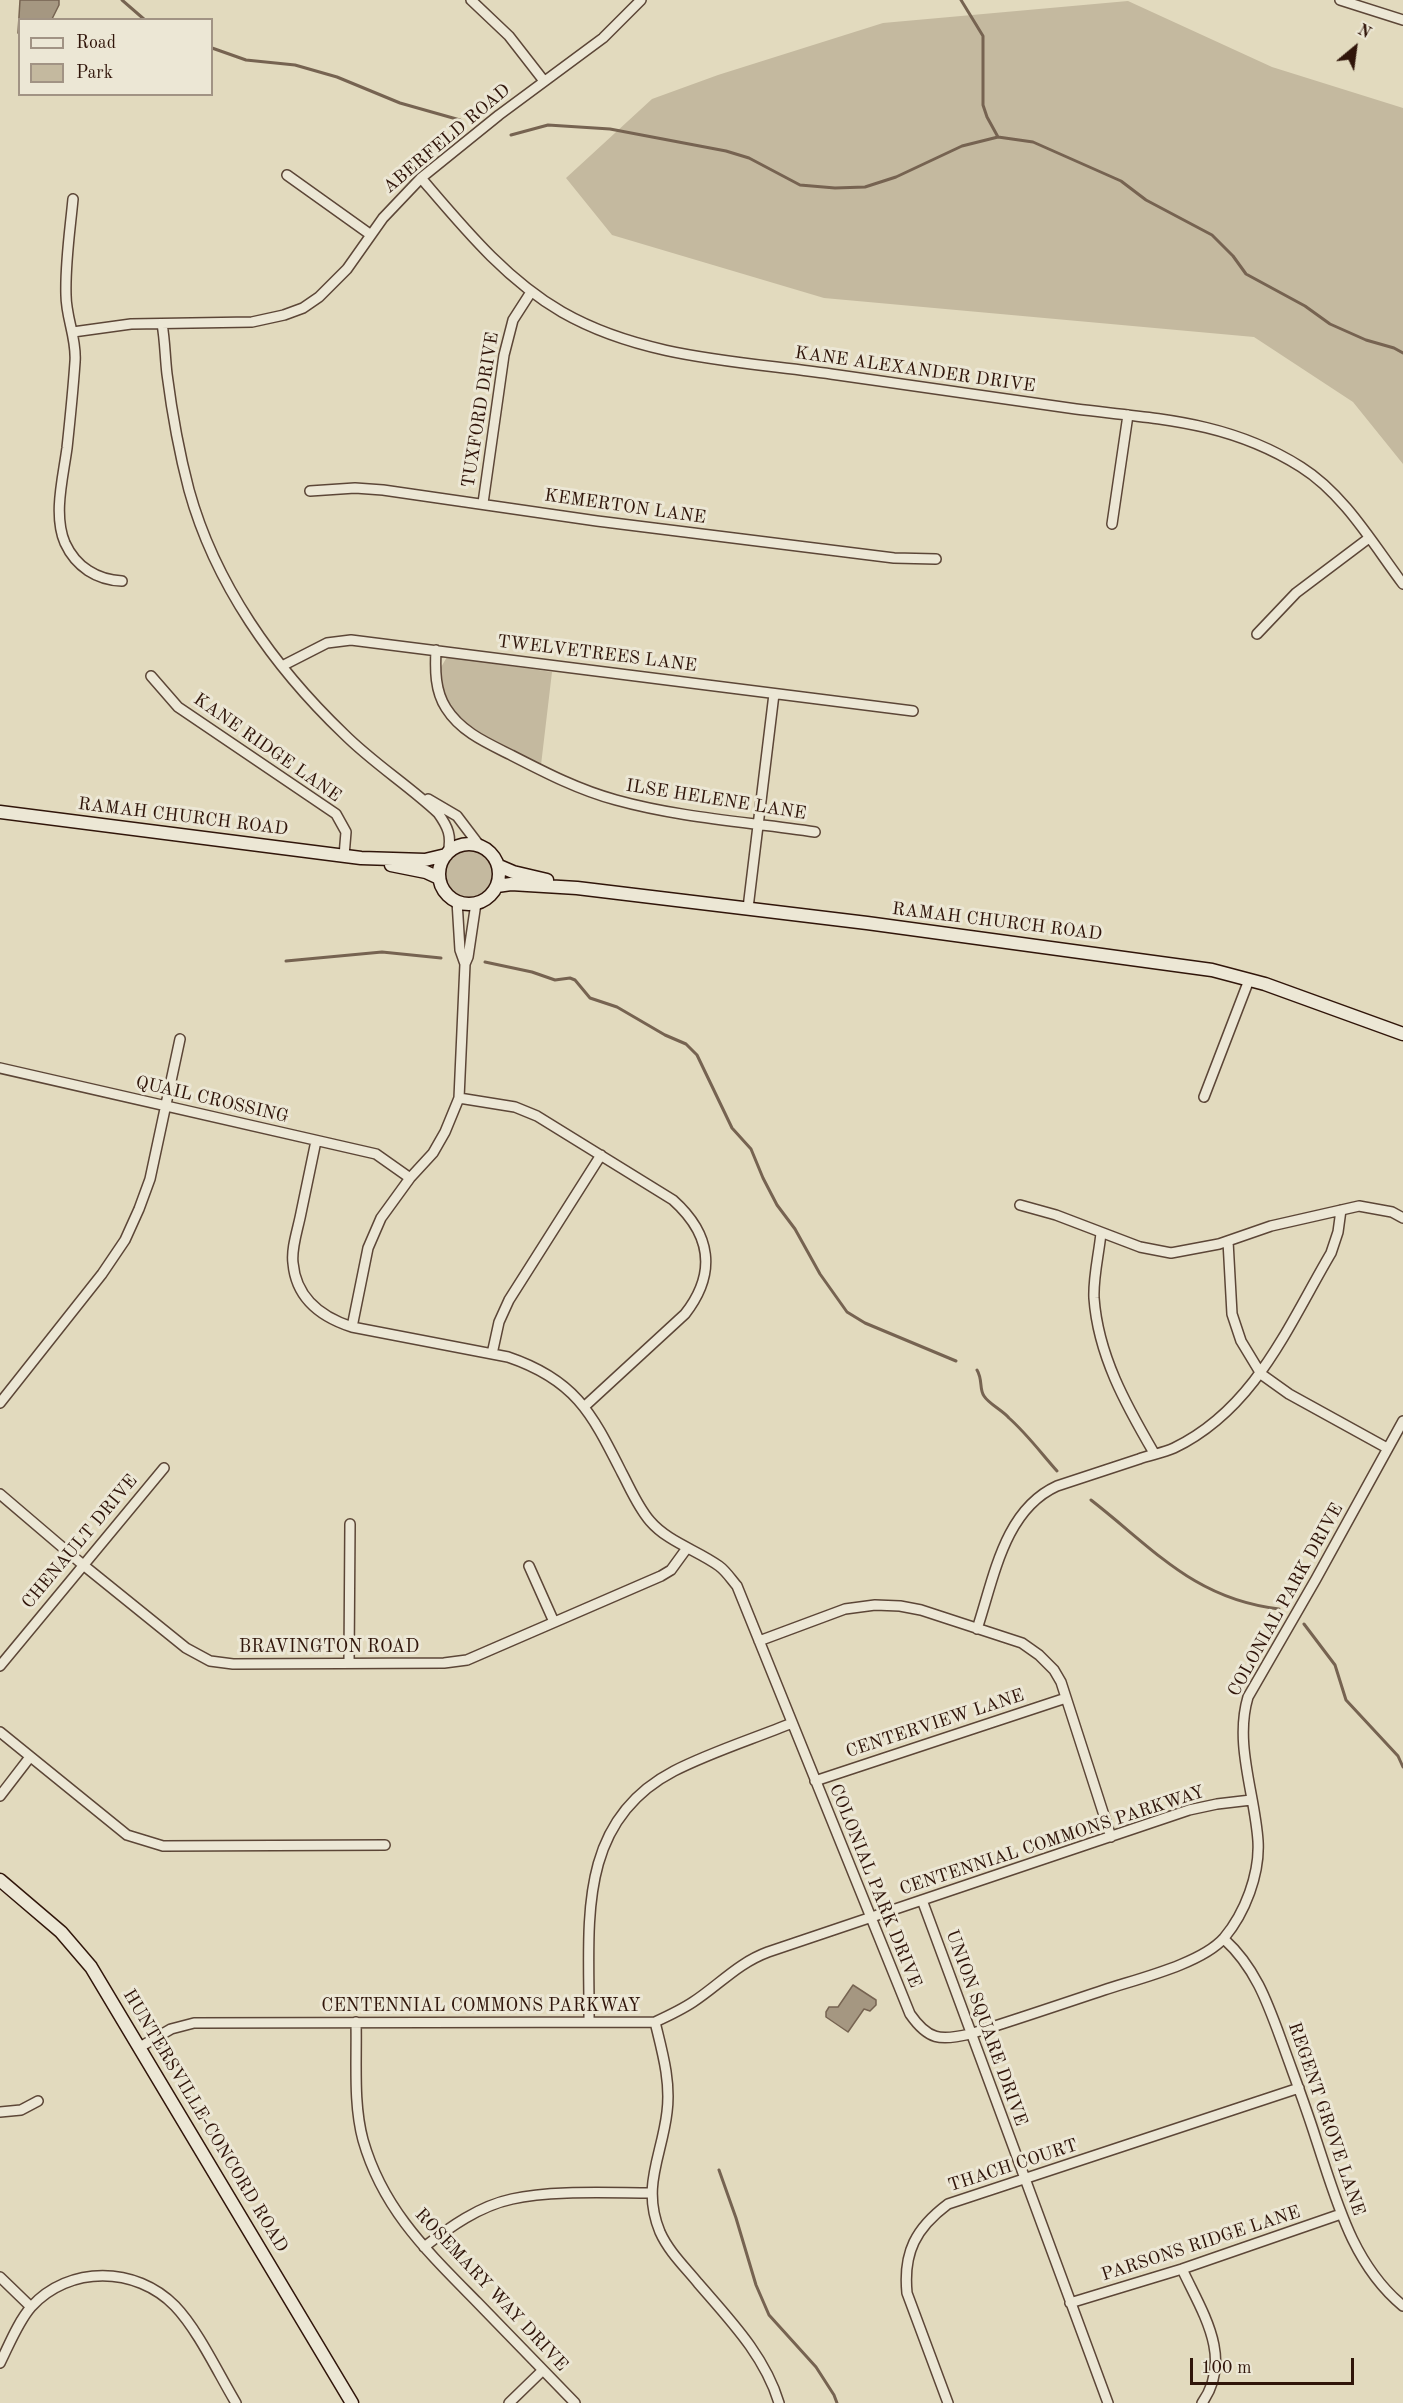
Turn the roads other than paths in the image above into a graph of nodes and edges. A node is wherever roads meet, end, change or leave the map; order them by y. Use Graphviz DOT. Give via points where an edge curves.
graph roads {
  1 [pos="471,0"];
  2 [pos="640,0"];
  3 [pos="1340,0"];
  4 [pos="1403,20"];
  5 [pos="544,81"];
  6 [pos="287,175"];
  7 [pos="421,178"];
  8 [pos="73,199"];
  9 [pos="371,235"];
  10 [pos="531,292"];
  11 [pos="162,324"];
  12 [pos="73,332"];
  13 [pos="1128,415"];
  14 [pos="310,491"];
  15 [pos="483,503"];
  16 [pos="1112,524"];
  17 [pos="1369,538"];
  18 [pos="936,559"];
  19 [pos="122,581"];
  20 [pos="1403,584"];
  21 [pos="1257,634"];
  22 [pos="436,650"];
  23 [pos="282,666"];
  24 [pos="150,676"];
  25 [pos="774,693"];
  26 [pos="913,711"];
  27 [pos="417,794"];
  28 [pos="0,812"];
  29 [pos="758,823"];
  30 [pos="815,832"];
  31 [pos="479,845"];
  32 [pos="447,854"];
  33 [pos="344,856"];
  34 [pos="361,858"];
  35 [pos="499,866"];
  36 [pos="439,878"];
  37 [pos="497,886"];
  38 [pos="577,888"];
  39 [pos="457,902"];
  40 [pos="476,903"];
  41 [pos="748,908"];
  42 [pos="465,964"];
  43 [pos="1249,980"];
  44 [pos="1403,1034"];
  45 [pos="180,1039"];
  46 [pos="0,1068"];
  47 [pos="1204,1097"];
  48 [pos="459,1098"];
  49 [pos="165,1106"];
  50 [pos="316,1141"];
  51 [pos="601,1155"];
  52 [pos="410,1178"];
  53 [pos="1020,1205"];
  54 [pos="1341,1210"];
  55 [pos="1403,1218"];
  56 [pos="1101,1233"];
  57 [pos="1228,1241"];
  58 [pos="352,1327"];
  59 [pos="492,1354"];
  60 [pos="1261,1374"];
  61 [pos="0,1403"];
  62 [pos="585,1406"];
  63 [pos="1403,1421"];
  64 [pos="1387,1448"];
  65 [pos="1154,1454"];
  66 [pos="164,1468"];
  67 [pos="0,1494"];
  68 [pos="350,1524"];
  69 [pos="687,1548"];
  70 [pos="82,1564"];
  71 [pos="529,1566"];
  72 [pos="554,1622"];
  73 [pos="977,1629"];
  74 [pos="759,1641"];
  75 [pos="349,1663"];
  76 [pos="0,1666"];
  77 [pos="1066,1698"];
  78 [pos="792,1724"];
  79 [pos="0,1732"];
  80 [pos="30,1757"];
  81 [pos="815,1781"];
  82 [pos="0,1796"];
  83 [pos="1251,1800"];
  84 [pos="1111,1837"];
  85 [pos="385,1845"];
  86 [pos="0,1880"];
  87 [pos="922,1900"];
  88 [pos="869,1918"];
  89 [pos="1224,1939"];
  90 [pos="356,2022"];
  91 [pos="589,2022"];
  92 [pos="655,2022"];
  93 [pos="970,2034"];
  94 [pos="140,2047"];
  95 [pos="1299,2088"];
  96 [pos="38,2101"];
  97 [pos="0,2112"];
  98 [pos="1024,2178"];
  99 [pos="651,2193"];
  100 [pos="1341,2214"];
  101 [pos="423,2247"];
  102 [pos="1182,2269"];
  103 [pos="0,2277"];
  104 [pos="1070,2302"];
  105 [pos="31,2307"];
  106 [pos="1403,2307"];
  107 [pos="0,2363"];
  108 [pos="543,2370"];
  109 [pos="236,2403"];
  110 [pos="351,2403"];
  111 [pos="509,2403"];
  112 [pos="575,2403"];
  113 [pos="779,2403"];
  114 [pos="948,2403"];
  115 [pos="1108,2403"];
  116 [pos="1202,2403"];
  1 -- 5 [label="street" via="509,36"];
  2 -- 5 [label="street, ABERFELD ROAD" via="603,38"];
  3 -- 4 [label="street"];
  5 -- 7 [label="street, ABERFELD ROAD"];
  6 -- 9 [label="street"];
  7 -- 9 [label="street, ABERFELD ROAD" via="393,205"];
  7 -- 10 [label="street, KANE ALEXANDER DRIVE" via="481,247"];
  8 -- 12 [label="street" via="66,296"];
  9 -- 11 [label="street, ABERFELD ROAD" via="347,269 320,297 303,308 252,322"];
  10 -- 13 [label="street, KANE ALEXANDER DRIVE" via="593,327 637,344 683,355"];
  10 -- 15 [label="street, TUXFORD DRIVE" via="513,320 504,355"];
  11 -- 12 [label="street, ABERFELD ROAD"];
  11 -- 23 [label="street" via="174,427 190,492 215,560 255,630"];
  12 -- 19 [label="street" via="75,359 60,525 65,543 84,568 107,581"];
  13 -- 16 [label="street"];
  13 -- 17 [label="street, KANE ALEXANDER DRIVE" via="1203,426 1270,449 1327,487"];
  14 -- 15 [label="street, KEMERTON LANE" via="384,490"];
  15 -- 18 [label="street, KEMERTON LANE" via="870,555"];
  17 -- 20 [label="street, KANE ALEXANDER DRIVE"];
  17 -- 21 [label="street" via="1296,593"];
  22 -- 23 [label="street, TWELVETREES LANE" via="340,640 316,647"];
  22 -- 25 [label="street, TWELVETREES LANE"];
  22 -- 29 [label="street, ILSE HELENE LANE" via="436,678 444,706 477,738 576,787 606,797 666,811"];
  23 -- 27 [label="street" via="344,734"];
  24 -- 33 [label="street, KANE RIDGE LANE" via="178,707 336,814 346,832"];
  25 -- 26 [label="street, TWELVETREES LANE"];
  25 -- 29 [label="street"];
  27 -- 31 [label="street" via="457,816"];
  27 -- 32 [label="street" via="446,825 450,836"];
  28 -- 33 [label="main road, RAMAH CHURCH ROAD"];
  29 -- 30 [label="street, ILSE HELENE LANE"];
  29 -- 41 [label="street"];
  31 -- 32 [label="main road, RAMAH CHURCH ROAD" via="461,845"];
  31 -- 35 [label="main road, RAMAH CHURCH ROAD" via="488,850"];
  32 -- 34 [label="main road, RAMAH CHURCH ROAD" via="425,860"];
  32 -- 36 [label="main road" via="440,864"];
  33 -- 34 [label="main road, RAMAH CHURCH ROAD"];
  34 -- 36 [label="main road, RAMAH CHURCH ROAD"];
  35 -- 37 [label="main road"];
  35 -- 38 [label="main road, RAMAH CHURCH ROAD"];
  36 -- 39 [label="main road" via="444,891"];
  37 -- 38 [label="main road, RAMAH CHURCH ROAD"];
  37 -- 40 [label="main road" via="489,897"];
  38 -- 41 [label="main road, RAMAH CHURCH ROAD"];
  39 -- 40 [label="main road"];
  39 -- 42 [label="street" via="460,950"];
  40 -- 42 [label="street"];
  41 -- 43 [label="main road, RAMAH CHURCH ROAD" via="1145,960"];
  42 -- 48 [label="street"];
  43 -- 44 [label="main road, RAMAH CHURCH ROAD"];
  43 -- 47 [label="street"];
  45 -- 49 [label="street"];
  46 -- 49 [label="street, QUAIL CROSSING"];
  48 -- 51 [label="street" via="515,1107"];
  48 -- 52 [label="street" via="446,1132"];
  49 -- 50 [label="street, QUAIL CROSSING"];
  49 -- 61 [label="street" via="150,1179 125,1240"];
  50 -- 52 [label="street, QUAIL CROSSING" via="376,1154"];
  50 -- 58 [label="street, COLONIAL PARK DRIVE" via="292,1262 306,1299 333,1321"];
  51 -- 59 [label="street" via="509,1300"];
  51 -- 62 [label="street" via="673,1200 689,1215 700,1233 706,1267 696,1300 685,1314"];
  52 -- 58 [label="street" via="381,1218 368,1248"];
  53 -- 56 [label="street"];
  54 -- 55 [label="street" via="1359,1206"];
  54 -- 57 [label="street" via="1271,1226"];
  54 -- 60 [label="street" via="1331,1253"];
  56 -- 57 [label="street" via="1172,1253"];
  56 -- 65 [label="street" via="1094,1297 1104,1354"];
  57 -- 60 [label="street" via="1232,1314 1241,1341"];
  58 -- 59 [label="street, COLONIAL PARK DRIVE"];
  59 -- 62 [label="street, COLONIAL PARK DRIVE" via="523,1362 544,1373 565,1386"];
  60 -- 64 [label="street" via="1289,1394"];
  60 -- 65 [label="street" via="1222,1416 1180,1444"];
  62 -- 69 [label="street, COLONIAL PARK DRIVE" via="644,1513 664,1534"];
  63 -- 64 [label="street, COLONIAL PARK DRIVE"];
  64 -- 83 [label="street, COLONIAL PARK DRIVE" via="1248,1697 1243,1731"];
  65 -- 73 [label="street" via="1057,1486 1030,1503 1016,1520"];
  66 -- 70 [label="street, CHENAULT DRIVE"];
  67 -- 70 [label="street, BRAVINGTON ROAD"];
  68 -- 75 [label="street"];
  69 -- 72 [label="street, BRAVINGTON ROAD" via="671,1570 661,1576"];
  69 -- 74 [label="street, COLONIAL PARK DRIVE" via="720,1566 737,1586"];
  70 -- 75 [label="street, BRAVINGTON ROAD" via="186,1648 210,1661"];
  70 -- 76 [label="street, CHENAULT DRIVE"];
  71 -- 72 [label="street"];
  72 -- 75 [label="street, BRAVINGTON ROAD" via="467,1660"];
  73 -- 74 [label="street" via="921,1610 876,1605 845,1609"];
  73 -- 77 [label="street" via="1022,1643 1040,1655 1054,1670"];
  74 -- 78 [label="street, COLONIAL PARK DRIVE"];
  77 -- 81 [label="street, CENTERVIEW LANE"];
  77 -- 84 [label="street"];
  78 -- 81 [label="street, COLONIAL PARK DRIVE"];
  78 -- 91 [label="street" via="672,1772 624,1810 596,1864 591,1890"];
  79 -- 80 [label="street"];
  80 -- 82 [label="street"];
  80 -- 85 [label="street" via="127,1835 149,1844"];
  81 -- 88 [label="street, COLONIAL PARK DRIVE"];
  83 -- 84 [label="street, CENTENNIAL COMMONS PARKWAY" via="1189,1810"];
  83 -- 89 [label="street, COLONIAL PARK DRIVE" via="1258,1866 1240,1912"];
  84 -- 87 [label="street, CENTENNIAL COMMONS PARKWAY"];
  86 -- 94 [label="main road, HUNTERSVILLE-CONCORD ROAD" via="44,1916 80,1953"];
  87 -- 88 [label="street, CENTENNIAL COMMONS PARKWAY"];
  87 -- 93 [label="street, UNION SQUARE DRIVE"];
  88 -- 92 [label="street, CENTENNIAL COMMONS PARKWAY" via="752,1958 694,2002"];
  88 -- 93 [label="street, COLONIAL PARK DRIVE" via="910,2014 920,2028 947,2039"];
  89 -- 93 [label="street, COLONIAL PARK DRIVE" via="1182,1964"];
  89 -- 95 [label="street, REGENT GROVE LANE" via="1248,1964 1259,1983"];
  90 -- 91 [label="street, CENTENNIAL COMMONS PARKWAY"];
  90 -- 94 [label="street, CENTENNIAL COMMONS PARKWAY" via="194,2023 171,2029"];
  90 -- 101 [label="street, ROSEMARY WAY DRIVE" via="357,2096 363,2139 374,2173 394,2211"];
  91 -- 92 [label="street, CENTENNIAL COMMONS PARKWAY"];
  92 -- 99 [label="street" via="668,2084 667,2112"];
  93 -- 98 [label="street, UNION SQUARE DRIVE"];
  94 -- 110 [label="main road, HUNTERSVILLE-CONCORD ROAD"];
  95 -- 98 [label="street, THACH COURT"];
  95 -- 100 [label="street, REGENT GROVE LANE"];
  96 -- 97 [label="street" via="21,2110"];
  98 -- 104 [label="street, UNION SQUARE DRIVE"];
  98 -- 114 [label="street, THACH COURT" via="948,2204 929,2218 908,2255 907,2293"];
  99 -- 101 [label="street" via="512,2199 453,2225"];
  99 -- 113 [label="street" via="660,2232 745,2338 774,2386"];
  100 -- 102 [label="street, PARSONS RIDGE LANE"];
  100 -- 106 [label="street, REGENT GROVE LANE" via="1367,2267"];
  101 -- 108 [label="street, ROSEMARY WAY DRIVE"];
  102 -- 104 [label="street, PARSONS RIDGE LANE"];
  102 -- 116 [label="street" via="1212,2335 1218,2358"];
  103 -- 105 [label="street"];
  104 -- 115 [label="street, UNION SQUARE DRIVE"];
  105 -- 107 [label="street"];
  105 -- 109 [label="street" via="62,2284 90,2276 117,2276 151,2287 184,2318"];
  108 -- 111 [label="street"];
  108 -- 112 [label="street, ROSEMARY WAY DRIVE"];
}
